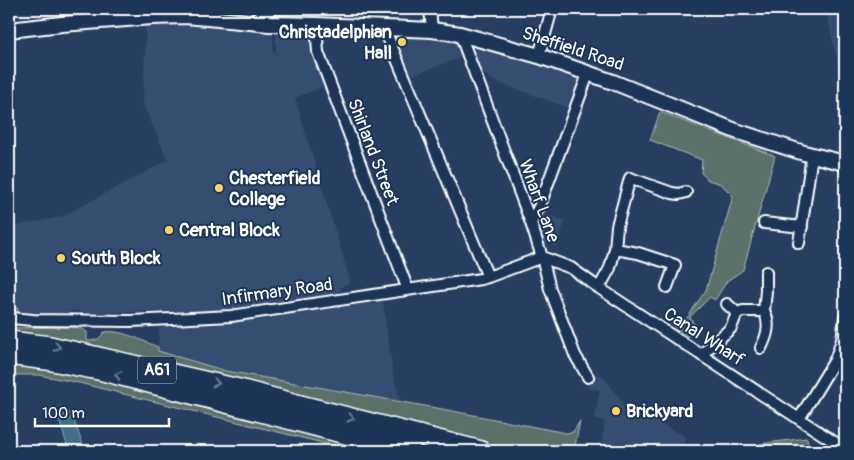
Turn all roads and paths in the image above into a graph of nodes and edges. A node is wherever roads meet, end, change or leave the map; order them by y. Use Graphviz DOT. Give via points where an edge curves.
graph roads {
  1 [pos="272,9"];
  2 [pos="430,9"];
  3 [pos="552,9"];
  4 [pos="129,14"];
  5 [pos="251,23"];
  6 [pos="316,25"];
  7 [pos="384,28"];
  8 [pos="9,30"];
  9 [pos="432,30"];
  10 [pos="460,34"];
  11 [pos="539,56"];
  12 [pos="588,74"];
  13 [pos="812,155"];
  14 [pos="845,163"];
  15 [pos="686,192"];
  16 [pos="531,223"];
  17 [pos="764,223"];
  18 [pos="802,227"];
  19 [pos="799,243"];
  20 [pos="615,249"];
  21 [pos="542,257"];
  22 [pos="766,272"];
  23 [pos="488,277"];
  24 [pos="667,287"];
  25 [pos="599,288"];
  26 [pos="408,290"];
  27 [pos="727,304"];
  28 [pos="764,311"];
  29 [pos="737,313"];
  30 [pos="845,317"];
  31 [pos="11,318"];
  32 [pos="9,341"];
  33 [pos="761,348"];
  34 [pos="9,355"];
  35 [pos="701,355"];
  36 [pos="588,377"];
  37 [pos="799,419"];
  38 [pos="845,449"];
  39 [pos="411,451"];
  40 [pos="481,451"];
  1 -- 5 [label="street"];
  2 -- 9 [label="street"];
  3 -- 11 [label="street"];
  4 -- 5 [label="main road, Sheffield Road"];
  4 -- 8 [label="main road, Sheffield Road"];
  5 -- 6 [label="main road, Sheffield Road"];
  6 -- 7 [label="main road, Sheffield Road"];
  6 -- 26 [label="street, Shirland Street" via="318,52"];
  7 -- 9 [label="main road, Sheffield Road"];
  7 -- 23 [label="street"];
  9 -- 10 [label="main road, Sheffield Road"];
  10 -- 11 [label="main road, Sheffield Road"];
  10 -- 16 [label="street, Wharf Lane"];
  11 -- 12 [label="main road, Sheffield Road"];
  12 -- 13 [label="main road, Sheffield Road" via="736,131"];
  12 -- 16 [label="street"];
  13 -- 14 [label="main road, Sheffield Road"];
  13 -- 18 [label="street"];
  15 -- 20 [label="street" via="672,193 630,178 617,226"];
  16 -- 21 [label="street, Wharf Lane"];
  17 -- 18 [label="street"];
  18 -- 19 [label="street"];
  20 -- 24 [label="street" via="675,265"];
  20 -- 25 [label="street" via="610,268"];
  21 -- 23 [label="street, Infirmary Road"];
  21 -- 25 [label="street, Canal Wharf" via="570,268"];
  21 -- 36 [label="street, Wharf Lane" via="550,289 575,355"];
  22 -- 28 [label="street"];
  23 -- 26 [label="street, Infirmary Road"];
  25 -- 35 [label="street, Canal Wharf"];
  26 -- 31 [label="street, Infirmary Road" via="231,316 131,321"];
  27 -- 29 [label="street"];
  28 -- 29 [label="street"];
  28 -- 33 [label="street" via="768,323"];
  29 -- 35 [label="street" via="731,328"];
  30 -- 37 [label="street" via="835,360"];
  32 -- 40 [label="highway, A61, one-way" via="50,346 239,388"];
  39 -- 34 [label="highway, A61, one-way" via="103,371"];
  35 -- 37 [label="street, Canal Wharf"];
  37 -- 38 [label="street, Canal Wharf"];
}
